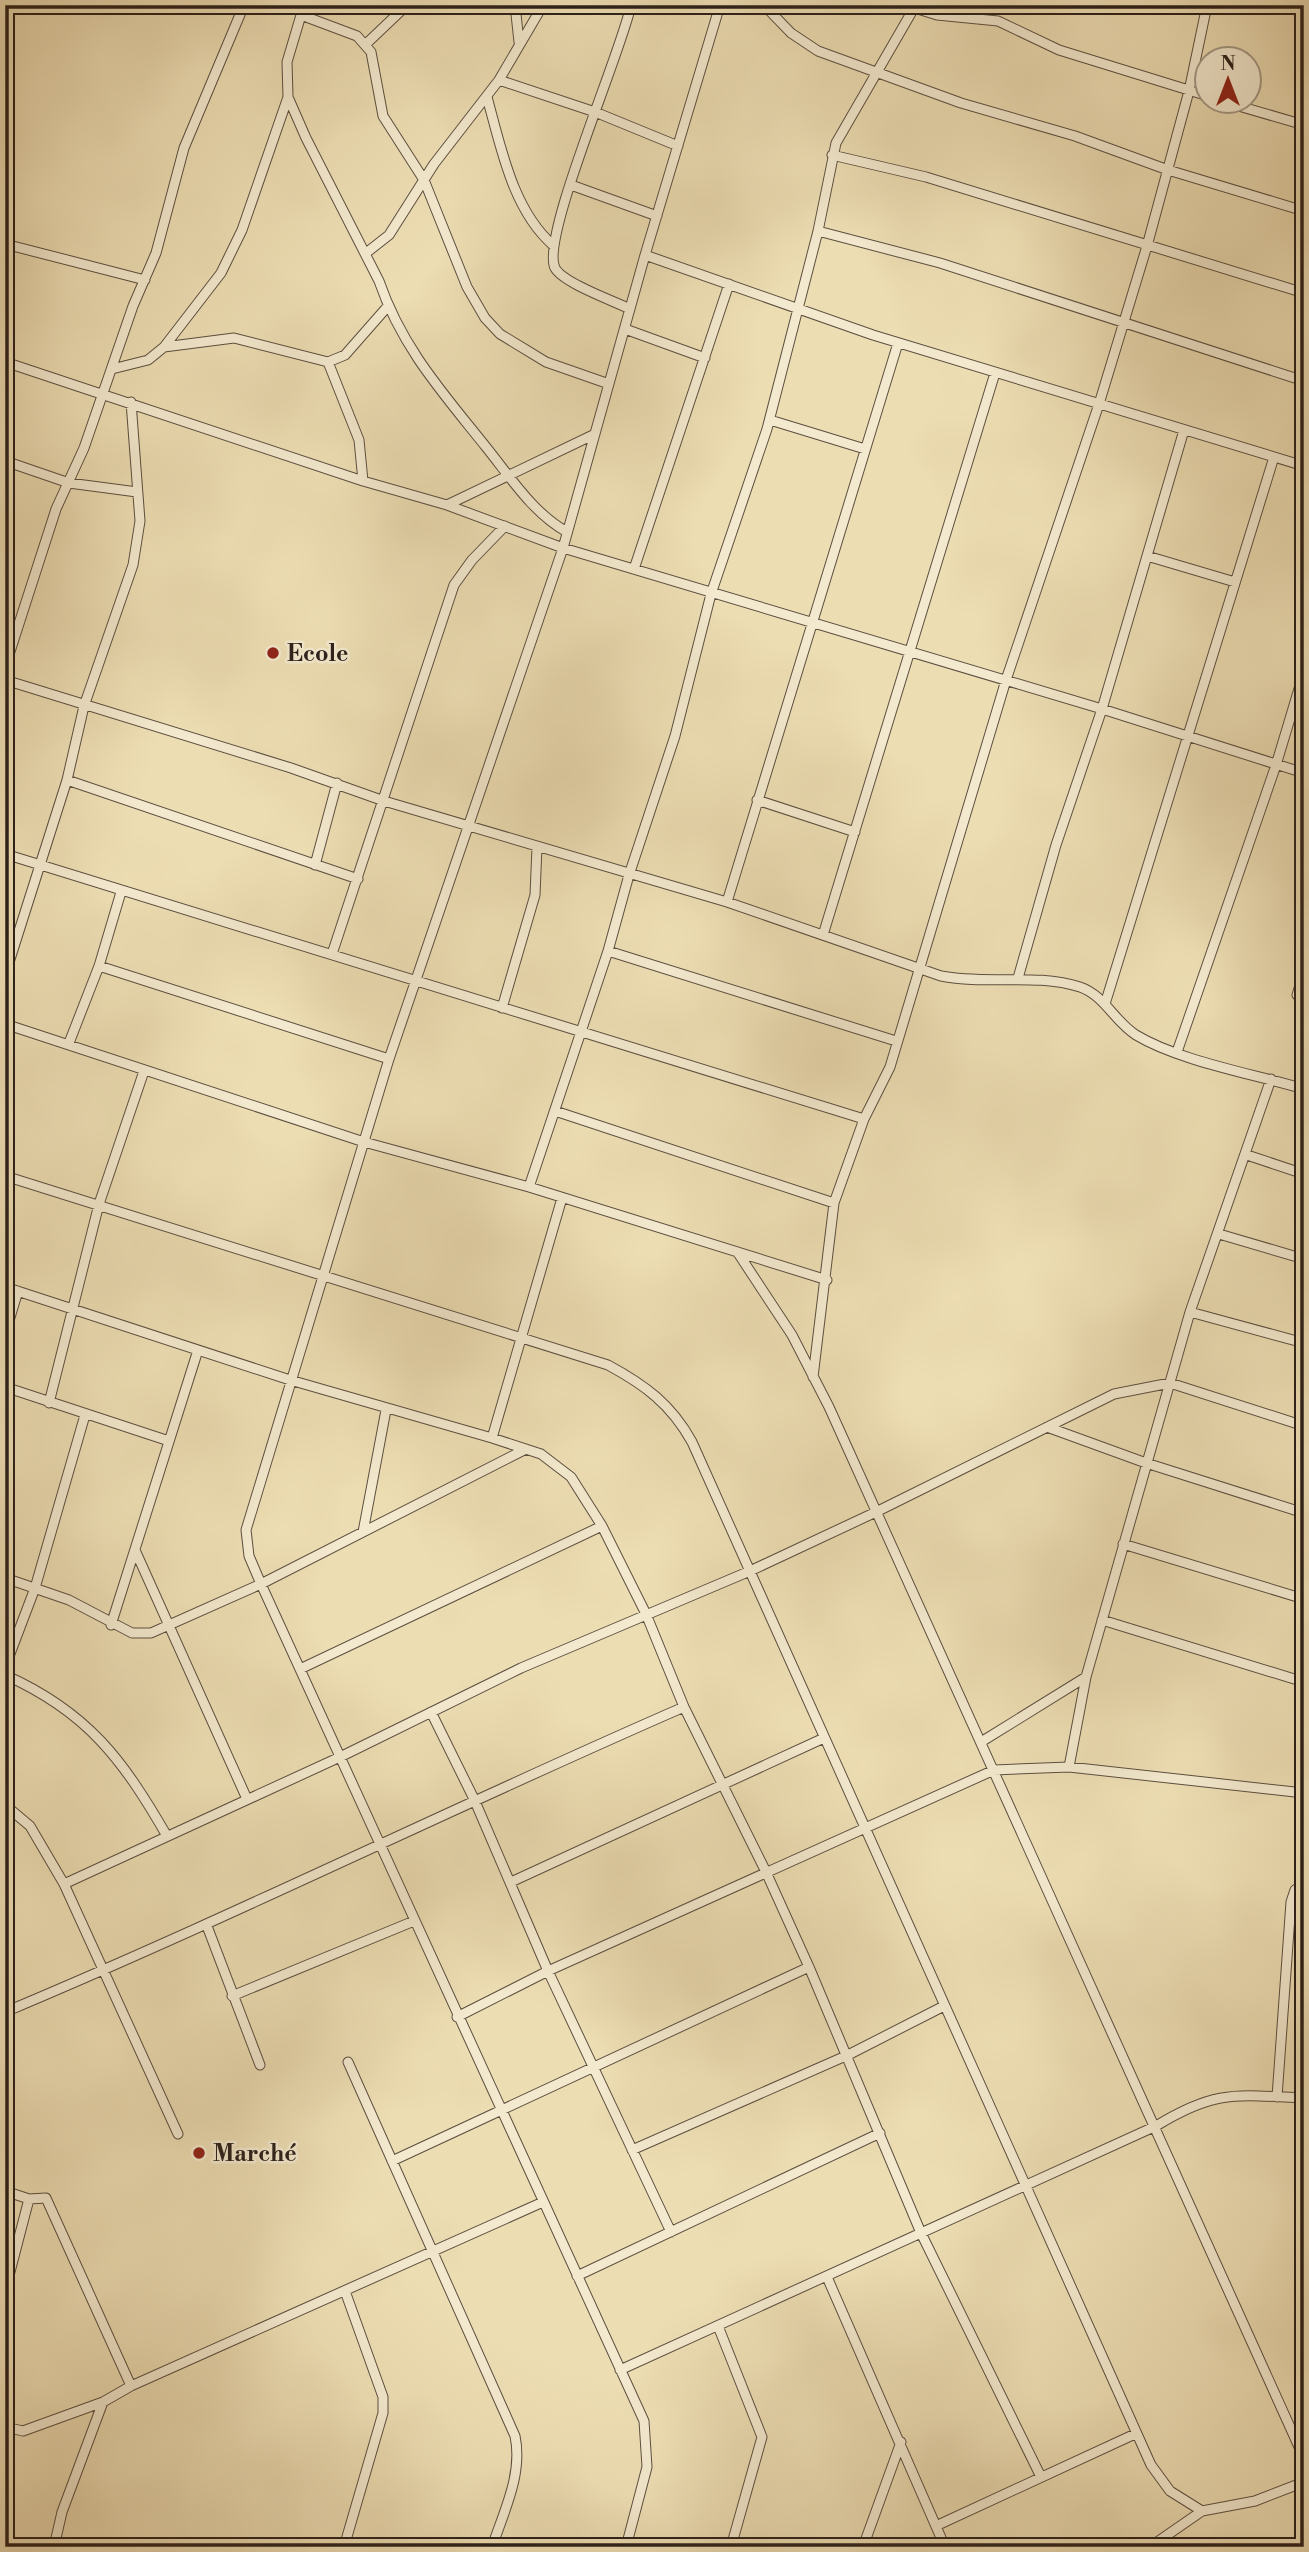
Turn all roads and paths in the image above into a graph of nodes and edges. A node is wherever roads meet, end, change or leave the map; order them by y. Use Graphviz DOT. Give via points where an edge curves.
graph roads {
  1 [pos="244,5"];
  2 [pos="407,5"];
  3 [pos="515,5"];
  4 [pos="543,5"];
  5 [pos="631,5"];
  6 [pos="720,5"];
  7 [pos="764,5"];
  8 [pos="1207,5"];
  9 [pos="910,7"];
  10 [pos="302,10"];
  11 [pos="519,41"];
  12 [pos="366,44"];
  13 [pos="877,72"];
  14 [pos="499,80"];
  15 [pos="1189,91"];
  16 [pos="1194,92"];
  17 [pos="288,97"];
  18 [pos="486,97"];
  19 [pos="595,112"];
  20 [pos="1264,113"];
  21 [pos="1304,125"];
  22 [pos="678,146"];
  23 [pos="832,155"];
  24 [pos="1168,170"];
  25 [pos="424,180"];
  26 [pos="571,185"];
  27 [pos="1304,211"];
  28 [pos="657,216"];
  29 [pos="818,231"];
  30 [pos="5,244"];
  31 [pos="554,246"];
  32 [pos="1147,246"];
  33 [pos="366,253"];
  34 [pos="645,255"];
  35 [pos="145,280"];
  36 [pos="729,285"];
  37 [pos="1304,293"];
  38 [pos="388,306"];
  39 [pos="630,309"];
  40 [pos="798,309"];
  41 [pos="1124,321"];
  42 [pos="625,329"];
  43 [pos="898,342"];
  44 [pos="164,347"];
  45 [pos="705,358"];
  46 [pos="5,362"];
  47 [pos="328,362"];
  48 [pos="112,369"];
  49 [pos="995,373"];
  50 [pos="1304,381"];
  51 [pos="609,384"];
  52 [pos="104,394"];
  53 [pos="131,402"];
  54 [pos="1099,404"];
  55 [pos="770,420"];
  56 [pos="1184,430"];
  57 [pos="595,434"];
  58 [pos="865,449"];
  59 [pos="1274,457"];
  60 [pos="5,461"];
  61 [pos="1304,466"];
  62 [pos="507,474"];
  63 [pos="363,481"];
  64 [pos="69,483"];
  65 [pos="138,492"];
  66 [pos="447,505"];
  67 [pos="505,527"];
  68 [pos="567,532"];
  69 [pos="563,548"];
  70 [pos="1147,555"];
  71 [pos="634,569"];
  72 [pos="1235,582"];
  73 [pos="711,594"];
  74 [pos="810,623"];
  75 [pos="911,652"];
  76 [pos="5,667"];
  77 [pos="1304,672"];
  78 [pos="5,680"];
  79 [pos="1006,680"];
  80 [pos="85,706"];
  81 [pos="1102,709"];
  82 [pos="1187,735"];
  83 [pos="1276,765"];
  84 [pos="1304,773"];
  85 [pos="67,780"];
  86 [pos="337,783"];
  87 [pos="757,800"];
  88 [pos="384,801"];
  89 [pos="468,826"];
  90 [pos="855,832"];
  91 [pos="537,847"];
  92 [pos="5,854"];
  93 [pos="315,865"];
  94 [pos="40,866"];
  95 [pos="629,875"];
  96 [pos="358,879"];
  97 [pos="121,892"];
  98 [pos="727,902"];
  99 [pos="823,935"];
  100 [pos="608,951"];
  101 [pos="332,954"];
  102 [pos="99,966"];
  103 [pos="918,968"];
  104 [pos="1304,972"];
  105 [pos="5,975"];
  106 [pos="1018,978"];
  107 [pos="415,983"];
  108 [pos="1297,995"];
  109 [pos="1105,1003"];
  110 [pos="502,1008"];
  111 [pos="5,1024"];
  112 [pos="580,1030"];
  113 [pos="896,1041"];
  114 [pos="69,1043"];
  115 [pos="1177,1052"];
  116 [pos="388,1059"];
  117 [pos="144,1070"];
  118 [pos="1271,1079"];
  119 [pos="1304,1089"];
  120 [pos="555,1111"];
  121 [pos="864,1119"];
  122 [pos="364,1142"];
  123 [pos="1247,1155"];
  124 [pos="1304,1174"];
  125 [pos="5,1176"];
  126 [pos="529,1187"];
  127 [pos="562,1198"];
  128 [pos="834,1203"];
  129 [pos="99,1204"];
  130 [pos="1219,1234"];
  131 [pos="738,1254"];
  132 [pos="1304,1259"];
  133 [pos="321,1275"];
  134 [pos="827,1280"];
  135 [pos="5,1287"];
  136 [pos="18,1291"];
  137 [pos="75,1307"];
  138 [pos="1190,1312"];
  139 [pos="5,1334"];
  140 [pos="522,1338"];
  141 [pos="1304,1343"];
  142 [pos="198,1350"];
  143 [pos="813,1377"];
  144 [pos="290,1380"];
  145 [pos="1170,1383"];
  146 [pos="5,1387"];
  147 [pos="49,1403"];
  148 [pos="386,1410"];
  149 [pos="85,1415"];
  150 [pos="1304,1426"];
  151 [pos="1047,1427"];
  152 [pos="492,1438"];
  153 [pos="169,1441"];
  154 [pos="526,1449"];
  155 [pos="1146,1463"];
  156 [pos="877,1512"];
  157 [pos="1304,1513"];
  158 [pos="602,1526"];
  159 [pos="363,1532"];
  160 [pos="1123,1544"];
  161 [pos="135,1550"];
  162 [pos="750,1571"];
  163 [pos="5,1578"];
  164 [pos="261,1584"];
  165 [pos="34,1588"];
  166 [pos="1304,1599"];
  167 [pos="646,1614"];
  168 [pos="1102,1620"];
  169 [pos="111,1625"];
  170 [pos="170,1626"];
  171 [pos="5,1667"];
  172 [pos="300,1669"];
  173 [pos="5,1675"];
  174 [pos="1086,1677"];
  175 [pos="1304,1682"];
  176 [pos="684,1707"];
  177 [pos="431,1713"];
  178 [pos="824,1738"];
  179 [pos="981,1742"];
  180 [pos="340,1757"];
  181 [pos="1069,1767"];
  182 [pos="994,1770"];
  183 [pos="722,1783"];
  184 [pos="1304,1793"];
  185 [pos="474,1799"];
  186 [pos="247,1800"];
  187 [pos="5,1805"];
  188 [pos="865,1829"];
  189 [pos="167,1836"];
  190 [pos="379,1844"];
  191 [pos="766,1872"];
  192 [pos="511,1882"];
  193 [pos="64,1884"];
  194 [pos="1304,1884"];
  195 [pos="414,1921"];
  196 [pos="206,1926"];
  197 [pos="809,1967"];
  198 [pos="104,1970"];
  199 [pos="548,1971"];
  200 [pos="232,1996"];
  201 [pos="944,2006"];
  202 [pos="5,2012"];
  203 [pos="457,2017"];
  204 [pos="848,2055"];
  205 [pos="348,2062"];
  206 [pos="260,2065"];
  207 [pos="594,2067"];
  208 [pos="1277,2097"];
  209 [pos="1304,2098"];
  210 [pos="500,2110"];
  211 [pos="1156,2126"];
  212 [pos="880,2133"];
  213 [pos="178,2134"];
  214 [pos="632,2150"];
  215 [pos="392,2161"];
  216 [pos="1024,2185"];
  217 [pos="5,2191"];
  218 [pos="29,2199"];
  219 [pos="543,2202"];
  220 [pos="671,2232"];
  221 [pos="921,2233"];
  222 [pos="433,2251"];
  223 [pos="577,2276"];
  224 [pos="827,2277"];
  225 [pos="5,2291"];
  226 [pos="345,2291"];
  227 [pos="718,2326"];
  228 [pos="620,2370"];
  229 [pos="131,2386"];
  230 [pos="103,2402"];
  231 [pos="5,2427"];
  232 [pos="1135,2434"];
  233 [pos="901,2442"];
  234 [pos="1304,2443"];
  235 [pos="1303,2456"];
  236 [pos="1041,2477"];
  237 [pos="1304,2482"];
  238 [pos="1202,2511"];
  239 [pos="938,2525"];
  240 [pos="54,2547"];
  241 [pos="344,2547"];
  242 [pos="492,2547"];
  243 [pos="626,2547"];
  244 [pos="731,2547"];
  245 [pos="863,2547"];
  246 [pos="945,2547"];
  247 [pos="1150,2547"];
  1 -- 35 [label="street" via="184,148 162,236"];
  2 -- 12 [label="street"];
  3 -- 11 [label="street"];
  4 -- 11 [label="street"];
  5 -- 19 [label="street"];
  6 -- 22 [label="street"];
  7 -- 13 [label="street" via="804,44"];
  8 -- 15 [label="street"];
  9 -- 13 [label="street"];
  9 -- 15 [label="street" via="937,15 998,21 1059,50"];
  10 -- 12 [label="street"];
  10 -- 17 [label="street" via="287,62"];
  11 -- 14 [label="street"];
  12 -- 25 [label="street" via="383,116"];
  13 -- 23 [label="street"];
  13 -- 24 [label="street"];
  14 -- 18 [label="street"];
  14 -- 19 [label="street"];
  15 -- 16 [label="street"];
  15 -- 24 [label="street"];
  17 -- 33 [label="street"];
  17 -- 44 [label="street" via="242,230 221,273"];
  18 -- 25 [label="street"];
  18 -- 31 [label="street" via="523,205 538,233"];
  19 -- 22 [label="street"];
  19 -- 26 [label="street"];
  20 -- 21 [label="street"];
  22 -- 28 [label="street"];
  23 -- 29 [label="street"];
  23 -- 32 [label="street" via="926,177"];
  24 -- 27 [label="street"];
  24 -- 32 [label="street"];
  25 -- 33 [label="street" via="389,235"];
  25 -- 51 [label="street" via="467,287 485,318 500,334 547,362"];
  26 -- 28 [label="street"];
  26 -- 31 [label="street"];
  28 -- 34 [label="street"];
  29 -- 40 [label="street"];
  29 -- 41 [label="street" via="940,263"];
  30 -- 35 [label="street"];
  31 -- 39 [label="street" via="553,260 560,274"];
  32 -- 37 [label="street"];
  32 -- 41 [label="street"];
  33 -- 38 [label="street"];
  34 -- 36 [label="street"];
  34 -- 39 [label="street"];
  35 -- 48 [label="street"];
  36 -- 40 [label="street"];
  36 -- 45 [label="street"];
  38 -- 47 [label="street" via="345,355"];
  38 -- 62 [label="street" via="427,374"];
  39 -- 42 [label="street"];
  40 -- 43 [label="street"];
  40 -- 55 [label="street"];
  41 -- 50 [label="street"];
  41 -- 54 [label="street"];
  42 -- 45 [label="street"];
  42 -- 51 [label="street"];
  43 -- 49 [label="street"];
  43 -- 58 [label="street"];
  44 -- 47 [label="street" via="234,338"];
  44 -- 48 [label="street" via="148,360"];
  45 -- 71 [label="street"];
  46 -- 52 [label="street"];
  47 -- 63 [label="street" via="359,440"];
  48 -- 52 [label="street"];
  49 -- 54 [label="street"];
  49 -- 75 [label="street"];
  51 -- 57 [label="street"];
  52 -- 53 [label="street"];
  52 -- 64 [label="street"];
  53 -- 63 [label="street"];
  53 -- 65 [label="street"];
  54 -- 56 [label="street"];
  54 -- 79 [label="street"];
  55 -- 58 [label="street"];
  55 -- 73 [label="street"];
  56 -- 59 [label="street"];
  56 -- 70 [label="street"];
  57 -- 62 [label="street"];
  57 -- 68 [label="street"];
  58 -- 74 [label="street"];
  59 -- 61 [label="street"];
  59 -- 72 [label="street"];
  60 -- 64 [label="street"];
  62 -- 66 [label="street"];
  62 -- 68 [label="street" via="539,512"];
  63 -- 66 [label="street"];
  64 -- 65 [label="street"];
  64 -- 76 [label="street" via="55,509"];
  65 -- 80 [label="street" via="140,521 132,565"];
  66 -- 67 [label="street"];
  67 -- 69 [label="street"];
  67 -- 88 [label="street" via="471,560 454,585"];
  68 -- 69 [label="street"];
  69 -- 71 [label="street"];
  69 -- 89 [label="street"];
  70 -- 72 [label="street"];
  70 -- 81 [label="street"];
  71 -- 73 [label="street"];
  72 -- 82 [label="street"];
  73 -- 74 [label="street"];
  73 -- 95 [label="street" via="675,736"];
  74 -- 75 [label="street"];
  74 -- 87 [label="street"];
  75 -- 79 [label="street"];
  75 -- 90 [label="street"];
  77 -- 83 [label="street"];
  78 -- 80 [label="street"];
  79 -- 81 [label="street"];
  79 -- 103 [label="street"];
  80 -- 85 [label="street"];
  80 -- 86 [label="street"];
  81 -- 82 [label="street"];
  81 -- 106 [label="street"];
  82 -- 83 [label="street"];
  82 -- 109 [label="street"];
  83 -- 84 [label="street"];
  83 -- 115 [label="street"];
  85 -- 93 [label="street"];
  85 -- 94 [label="street"];
  86 -- 88 [label="street"];
  86 -- 93 [label="street"];
  87 -- 90 [label="street"];
  87 -- 98 [label="street"];
  88 -- 89 [label="street"];
  88 -- 96 [label="street"];
  89 -- 91 [label="street"];
  89 -- 107 [label="street"];
  90 -- 99 [label="street"];
  91 -- 95 [label="street"];
  91 -- 110 [label="street" via="535,895"];
  92 -- 94 [label="street"];
  93 -- 96 [label="street"];
  94 -- 97 [label="street"];
  94 -- 105 [label="street"];
  95 -- 98 [label="street"];
  95 -- 100 [label="street"];
  96 -- 101 [label="street"];
  97 -- 101 [label="street"];
  97 -- 102 [label="street"];
  98 -- 99 [label="street"];
  99 -- 103 [label="street"];
  100 -- 112 [label="street"];
  100 -- 113 [label="street"];
  101 -- 107 [label="street"];
  102 -- 114 [label="street"];
  102 -- 116 [label="street"];
  103 -- 106 [label="street" via="954,978"];
  103 -- 113 [label="street"];
  104 -- 108 [label="street"];
  106 -- 109 [label="street" via="1083,988"];
  107 -- 110 [label="street"];
  107 -- 116 [label="street"];
  109 -- 115 [label="street" via="1133,1034"];
  110 -- 112 [label="street"];
  111 -- 114 [label="street"];
  112 -- 120 [label="street"];
  112 -- 121 [label="street"];
  113 -- 121 [label="street" via="883,1087"];
  114 -- 117 [label="street"];
  115 -- 118 [label="street"];
  116 -- 122 [label="street"];
  117 -- 122 [label="street"];
  117 -- 129 [label="street"];
  118 -- 119 [label="street"];
  118 -- 123 [label="street"];
  120 -- 126 [label="street"];
  120 -- 128 [label="street"];
  121 -- 128 [label="street"];
  122 -- 126 [label="street"];
  122 -- 133 [label="street"];
  123 -- 124 [label="street"];
  123 -- 130 [label="street"];
  125 -- 129 [label="street"];
  126 -- 127 [label="street"];
  127 -- 131 [label="street"];
  127 -- 140 [label="street"];
  128 -- 134 [label="street"];
  129 -- 133 [label="street"];
  129 -- 137 [label="street"];
  130 -- 132 [label="street"];
  130 -- 138 [label="street"];
  131 -- 134 [label="street"];
  131 -- 143 [label="street" via="792,1335"];
  133 -- 140 [label="street"];
  133 -- 144 [label="street"];
  134 -- 143 [label="street"];
  135 -- 136 [label="street"];
  136 -- 137 [label="street"];
  136 -- 139 [label="street"];
  137 -- 142 [label="street"];
  137 -- 147 [label="street"];
  138 -- 141 [label="street"];
  138 -- 145 [label="street"];
  140 -- 152 [label="street"];
  140 -- 162 [label="street" via="608,1365 667,1404 692,1442"];
  142 -- 144 [label="street"];
  142 -- 153 [label="street"];
  143 -- 156 [label="street"];
  144 -- 148 [label="street"];
  144 -- 164 [label="street" via="246,1530 249,1556"];
  145 -- 150 [label="street"];
  145 -- 151 [label="street" via="1114,1394"];
  145 -- 155 [label="street"];
  146 -- 147 [label="street"];
  147 -- 149 [label="street"];
  148 -- 152 [label="street"];
  148 -- 159 [label="street"];
  149 -- 153 [label="street"];
  149 -- 165 [label="street"];
  151 -- 155 [label="street"];
  151 -- 156 [label="street"];
  152 -- 154 [label="street"];
  153 -- 161 [label="street"];
  154 -- 158 [label="street" via="554,1462 571,1477"];
  154 -- 159 [label="street"];
  155 -- 157 [label="street"];
  155 -- 160 [label="street"];
  156 -- 162 [label="street"];
  156 -- 179 [label="street"];
  158 -- 167 [label="street"];
  158 -- 172 [label="street"];
  159 -- 164 [label="street"];
  160 -- 166 [label="street"];
  160 -- 168 [label="street"];
  161 -- 169 [label="street"];
  161 -- 170 [label="street"];
  162 -- 167 [label="street"];
  162 -- 178 [label="street"];
  163 -- 165 [label="street"];
  164 -- 170 [label="street"];
  164 -- 172 [label="street"];
  165 -- 169 [label="street" via="69,1600"];
  165 -- 171 [label="street"];
  167 -- 176 [label="street"];
  167 -- 177 [label="street"];
  168 -- 174 [label="street"];
  168 -- 175 [label="street"];
  169 -- 170 [label="street" via="132,1633"];
  170 -- 186 [label="street"];
  172 -- 180 [label="street"];
  173 -- 189 [label="street" via="83,1721 131,1777"];
  174 -- 179 [label="street"];
  174 -- 181 [label="street"];
  176 -- 183 [label="street"];
  176 -- 185 [label="street"];
  177 -- 180 [label="street"];
  177 -- 185 [label="street"];
  178 -- 183 [label="street"];
  178 -- 188 [label="street"];
  179 -- 182 [label="street"];
  180 -- 186 [label="street"];
  180 -- 190 [label="street"];
  181 -- 182 [label="street"];
  181 -- 184 [label="street"];
  182 -- 188 [label="street"];
  182 -- 211 [label="street"];
  183 -- 191 [label="street"];
  183 -- 192 [label="street"];
  185 -- 190 [label="street"];
  185 -- 192 [label="street"];
  186 -- 189 [label="street"];
  187 -- 193 [label="street" via="30,1826"];
  188 -- 191 [label="street"];
  188 -- 201 [label="street"];
  189 -- 193 [label="street"];
  190 -- 195 [label="street"];
  190 -- 196 [label="street"];
  191 -- 197 [label="street"];
  191 -- 199 [label="street"];
  192 -- 199 [label="street"];
  193 -- 198 [label="street"];
  194 -- 208 [label="street" via="1295,1890 1291,1902"];
  195 -- 200 [label="street"];
  195 -- 203 [label="street"];
  196 -- 198 [label="street"];
  196 -- 200 [label="street"];
  197 -- 204 [label="street"];
  197 -- 207 [label="street"];
  198 -- 202 [label="street"];
  198 -- 213 [label="street"];
  199 -- 203 [label="street"];
  199 -- 207 [label="street"];
  200 -- 206 [label="street"];
  201 -- 204 [label="street"];
  201 -- 216 [label="street"];
  203 -- 210 [label="street"];
  204 -- 212 [label="street"];
  204 -- 214 [label="street"];
  205 -- 215 [label="street"];
  207 -- 210 [label="street"];
  207 -- 214 [label="street"];
  208 -- 209 [label="street"];
  208 -- 211 [label="street" via="1229,2094 1190,2105"];
  210 -- 215 [label="street"];
  210 -- 219 [label="street"];
  211 -- 216 [label="street"];
  211 -- 235 [label="street"];
  212 -- 220 [label="street"];
  212 -- 221 [label="street"];
  214 -- 220 [label="street"];
  215 -- 222 [label="street"];
  216 -- 221 [label="street"];
  216 -- 232 [label="street"];
  217 -- 218 [label="street"];
  218 -- 225 [label="street"];
  218 -- 229 [label="street" via="46,2198"];
  219 -- 222 [label="street"];
  219 -- 223 [label="street"];
  220 -- 223 [label="street"];
  221 -- 224 [label="street"];
  221 -- 236 [label="street"];
  222 -- 226 [label="street"];
  222 -- 242 [label="street" via="517,2445 517,2471"];
  223 -- 228 [label="street"];
  224 -- 227 [label="street"];
  224 -- 233 [label="street"];
  226 -- 229 [label="street"];
  226 -- 241 [label="street" via="383,2398 383,2413"];
  227 -- 228 [label="street"];
  227 -- 244 [label="street" via="762,2437"];
  228 -- 243 [label="street" via="644,2421 647,2445 642,2493"];
  229 -- 230 [label="street"];
  230 -- 231 [label="street" via="23,2431"];
  230 -- 240 [label="street" via="62,2512"];
  232 -- 236 [label="street"];
  232 -- 238 [label="street" via="1170,2491"];
  233 -- 239 [label="street"];
  233 -- 245 [label="street"];
  234 -- 235 [label="street"];
  236 -- 239 [label="street"];
  237 -- 238 [label="street" via="1255,2501"];
  238 -- 247 [label="street"];
  239 -- 246 [label="street"];
}
